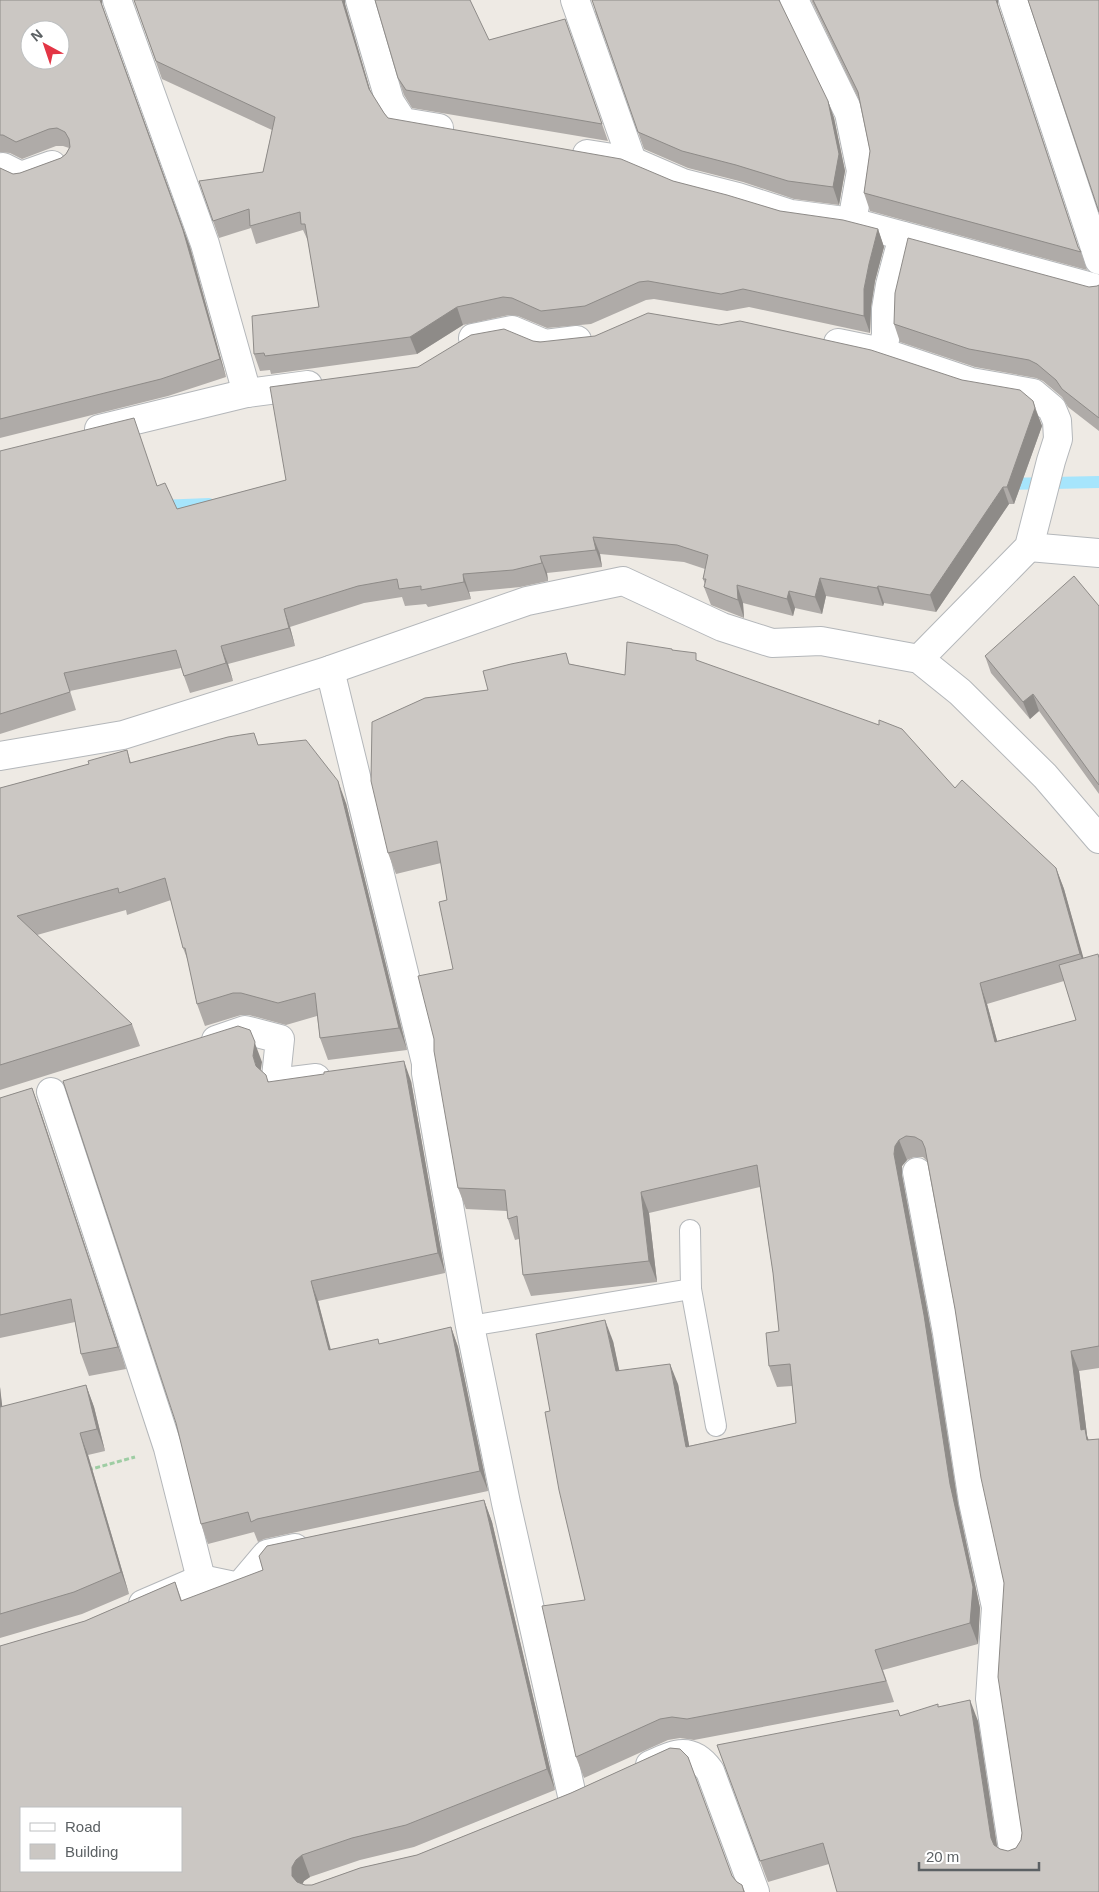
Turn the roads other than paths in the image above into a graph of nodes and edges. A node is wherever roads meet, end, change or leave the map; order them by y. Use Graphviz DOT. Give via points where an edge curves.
graph roads {
  1 [pos="117,0"];
  2 [pos="360,0"];
  3 [pos="575,0"];
  4 [pos="794,0"];
  5 [pos="1013,0"];
  6 [pos="460,132"];
  7 [pos="565,150"];
  8 [pos="61,161"];
  9 [pos="632,161"];
  10 [pos="0,168"];
  11 [pos="852,222"];
  12 [pos="903,236"];
  13 [pos="1099,260"];
  14 [pos="1099,289"];
  15 [pos="603,335"];
  16 [pos="814,337"];
  17 [pos="455,348"];
  18 [pos="882,352"];
  19 [pos="335,381"];
  20 [pos="247,393"];
  21 [pos="78,434"];
  22 [pos="1029,547"];
  23 [pos="1099,553"];
  24 [pos="918,659"];
  25 [pos="330,670"];
  26 [pos="0,756"];
  27 [pos="1099,839"];
  28 [pos="190,1048"];
  29 [pos="426,1063"];
  30 [pos="398,1067"];
  31 [pos="340,1075"];
  32 [pos="79,1083"];
  33 [pos="917,1172"];
  34 [pos="690,1230"];
  35 [pos="691,1289"];
  36 [pos="470,1326"];
  37 [pos="716,1426"];
  38 [pos="314,1544"];
  39 [pos="201,1579"];
  40 [pos="122,1614"];
  41 [pos="990,1699"];
  42 [pos="962,1704"];
  43 [pos="724,1750"];
  44 [pos="695,1756"];
  45 [pos="632,1773"];
  46 [pos="598,1788"];
  47 [pos="1014,1856"];
  48 [pos="755,1892"];
  1 -- 20 [label="street" via="205,244"];
  2 -- 6 [label="street" via="390,102 403,122"];
  3 -- 9 [label="street"];
  4 -- 11 [label="street" via="849,114 861,171"];
  5 -- 13 [label="street"];
  7 -- 9 [label="street"];
  8 -- 10 [label="street" via="20,176"];
  9 -- 11 [label="street" via="683,183 791,214"];
  11 -- 12 [label="street"];
  12 -- 14 [label="street"];
  12 -- 18 [label="street" via="890,285"];
  15 -- 17 [label="street" via="545,344 512,330 471,338"];
  16 -- 18 [label="street"];
  18 -- 22 [label="street" via="971,382 1033,393 1052,409 1057,421 1058,439"];
  19 -- 20 [label="street"];
  20 -- 21 [label="street"];
  22 -- 23 [label="street"];
  22 -- 24 [label="street"];
  24 -- 25 [label="street" via="822,641 772,643 722,627 623,581 527,601"];
  24 -- 27 [label="street" via="960,692 1045,776"];
  25 -- 26 [label="street" via="123,736"];
  25 -- 29 [label="street"];
  28 -- 31 [label="street" via="245,1030 280,1039 276,1077 279,1081"];
  29 -- 30 [label="street"];
  29 -- 36 [label="street"];
  32 -- 39 [label="street" via="39,1096 168,1448"];
  33 -- 41 [label="street" via="947,1333 973,1502 996,1607"];
  34 -- 35 [label="lane"];
  35 -- 36 [label="lane"];
  35 -- 37 [label="lane"];
  36 -- 46 [label="street" via="496,1505 564,1803"];
  38 -- 39 [label="street" via="267,1554 239,1587"];
  39 -- 40 [label="street"];
  41 -- 42 [label="street"];
  41 -- 47 [label="street"];
  43 -- 44 [label="street"];
  44 -- 45 [label="street" via="674,1754"];
  44 -- 48 [label="street" via="710,1771"];
}
